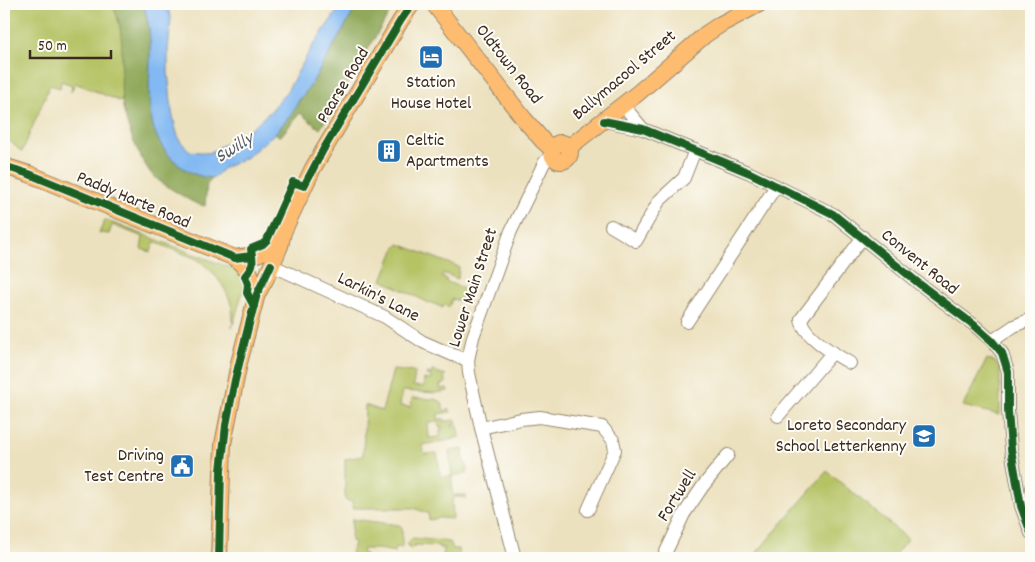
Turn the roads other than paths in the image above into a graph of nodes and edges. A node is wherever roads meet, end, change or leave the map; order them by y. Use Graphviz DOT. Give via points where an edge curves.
graph roads {
  1 [pos="412,4"];
  2 [pos="434,4"];
  3 [pos="758,4"];
  4 [pos="623,105"];
  5 [pos="604,121"];
  6 [pos="643,129"];
  7 [pos="558,150"];
  8 [pos="695,150"];
  9 [pos="4,166"];
  10 [pos="776,186"];
  11 [pos="611,226"];
  12 [pos="283,232"];
  13 [pos="863,237"];
  14 [pos="234,258"];
  15 [pos="271,265"];
  16 [pos="257,294"];
  17 [pos="1031,319"];
  18 [pos="687,322"];
  19 [pos="992,341"];
  20 [pos="833,352"];
  21 [pos="468,360"];
  22 [pos="850,363"];
  23 [pos="778,416"];
  24 [pos="482,428"];
  25 [pos="728,455"];
  26 [pos="588,510"];
  27 [pos="1031,533"];
  28 [pos="219,558"];
  29 [pos="516,558"];
  30 [pos="663,558"];
  1 -- 12 [label="main road, Pearse Road" via="323,150"];
  2 -- 7 [label="main road, Oldtown Road" via="524,119 543,141"];
  3 -- 4 [label="main road, Ballymacool Street" via="706,34"];
  4 -- 5 [label="main road, Ballymacool Street"];
  4 -- 6 [label="street"];
  5 -- 6 [label="street, Convent Road"];
  5 -- 7 [label="main road, Ballymacool Street"];
  6 -- 8 [label="street, Convent Road"];
  7 -- 21 [label="street, Lower Main Street" via="544,163 511,231 473,337"];
  8 -- 10 [label="street, Convent Road"];
  8 -- 11 [label="street" via="684,178 660,201 636,242"];
  9 -- 14 [label="main road, Paddy Harte Road"];
  10 -- 13 [label="street, Convent Road" via="833,214"];
  10 -- 18 [label="street"];
  12 -- 14 [label="main road" via="264,252"];
  12 -- 15 [label="main road, Pearse Road"];
  13 -- 19 [label="street, Convent Road"];
  13 -- 20 [label="street" via="801,319 806,331"];
  14 -- 16 [label="main road" via="249,271"];
  15 -- 16 [label="main road, Pearse Road"];
  15 -- 21 [label="street, Larkin's Lane" via="384,317 423,342"];
  16 -- 28 [label="main road, Pearse Road" via="223,444"];
  17 -- 19 [label="street"];
  19 -- 27 [label="street, Convent Road" via="1002,353 1008,372 1011,449 1021,506"];
  20 -- 22 [label="street"];
  20 -- 23 [label="street"];
  21 -- 24 [label="street, Lower Main Street"];
  24 -- 26 [label="street" via="540,417 602,428 613,440 615,450"];
  24 -- 29 [label="street, Lower Main Street"];
  25 -- 30 [label="street, Fortwell" via="684,514"];
}
